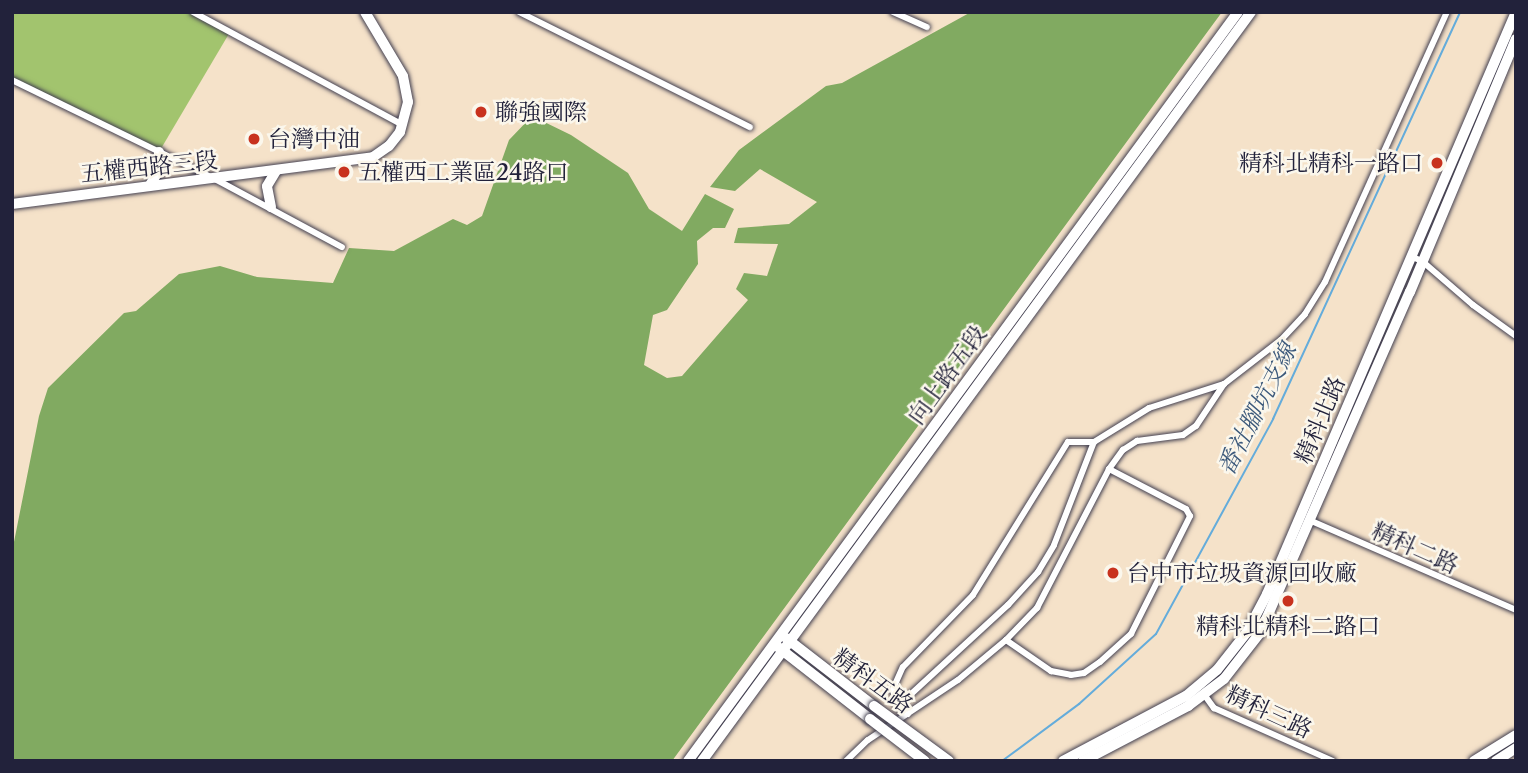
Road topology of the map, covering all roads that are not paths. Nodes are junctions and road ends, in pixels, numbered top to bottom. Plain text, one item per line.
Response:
1 (193, 12) edge
2 (365, 12) edge
3 (519, 12) edge
4 (893, 12) edge
5 (1238, 12) edge
6 (1251, 12) edge
7 (1447, 12) edge
8 (1516, 12) edge
9 (927, 27) dead end
10 (1516, 39) edge
11 (12, 80) edge
12 (403, 125) junction
13 (750, 127) dead end
14 (159, 152) junction
15 (276, 171) junction
16 (215, 178) junction
17 (150, 185) junction
18 (12, 204) edge
19 (271, 207) junction
20 (342, 247) dead end
21 (1410, 256) junction
22 (1422, 261) junction
23 (1516, 336) edge
24 (1224, 383) junction
25 (1094, 442) junction
26 (1109, 470) junction
27 (1305, 518) junction
28 (1516, 610) edge
29 (780, 632) junction
30 (1006, 640) junction
31 (772, 642) junction
32 (787, 648) junction
33 (1200, 690) junction
34 (897, 707) junction
35 (908, 714) junction
36 (1516, 735) edge
37 (1516, 748) edge
38 (688, 761) edge
39 (702, 761) edge
40 (846, 761) edge
41 (925, 761) edge
42 (949, 761) edge
43 (1063, 761) edge
44 (1083, 761) edge
45 (1333, 761) edge
46 (1475, 761) edge
47 (1496, 761) edge

1 - 12 street
2 - 12 main road
3 - 13 street
4 - 9 street
5 - 29 main road, 向上路五段
6 - 32 main road, 向上路五段
7 - 24 street
8 - 21 main road, 精科北路
10 - 22 main road, 精科北路
11 - 14 street
12 - 15 main road, 五權西路三段
14 - 16 street
14 - 17 main road
15 - 16 main road, 五權西路三段
15 - 19 main road
16 - 17 main road, 五權西路三段
16 - 19 street
17 - 18 main road, 五權西路三段
19 - 20 street
21 - 22 street
21 - 27 main road, 精科北路
22 - 23 street
22 - 27 main road, 精科北路
24 - 25 street
24 - 26 street
25 - 34 street
25 - 34 street
26 - 30 street
26 - 30 street
27 - 28 street, 精科二路
27 - 33 main road, 精科北路
29 - 31 main road, 向上路五段
29 - 32 main road, 精科五路
30 - 35 street
31 - 32 main road, 精科五路
31 - 38 main road, 向上路五段
32 - 39 main road, 向上路五段
32 - 41 main road, 精科五路, bridge
32 - 42 main road, 精科五路, bridge
33 - 43 main road, 精科北路
33 - 44 main road, 精科北路
33 - 45 street, 精科三路
34 - 35 street
35 - 40 street
36 - 46 main road
37 - 47 main road

